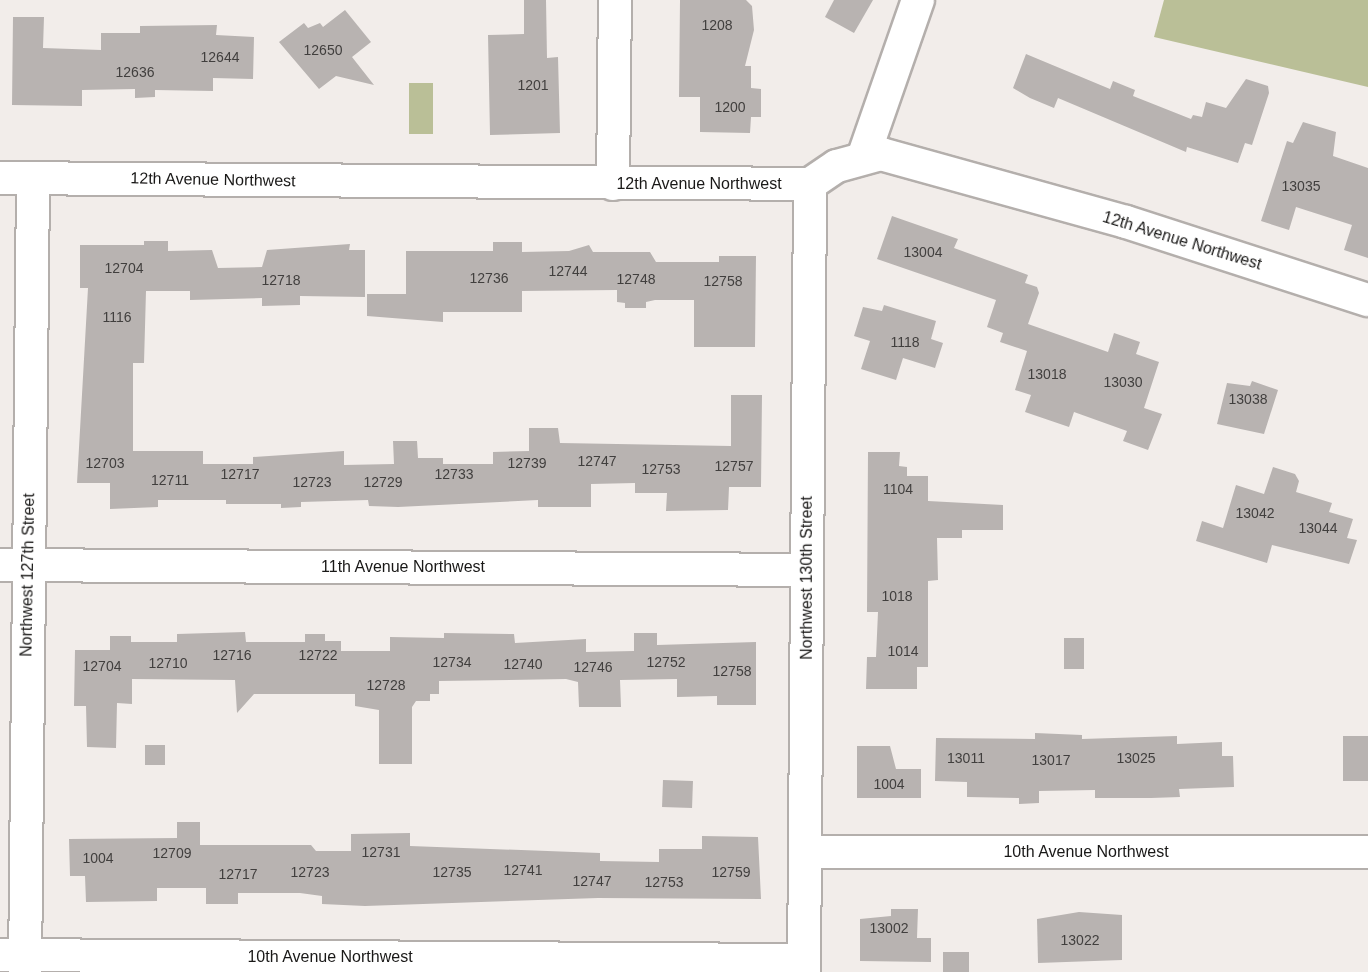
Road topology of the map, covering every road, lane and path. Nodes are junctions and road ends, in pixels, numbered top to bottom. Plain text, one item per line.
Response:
1 (615, 0) edge
2 (918, 0) edge
3 (864, 155) junction
4 (0, 178) edge
5 (33, 178) junction
6 (614, 184) junction
7 (810, 184) junction
8 (1368, 300) edge
9 (14, 565) edge
10 (807, 570) junction
11 (804, 852) junction
12 (1368, 852) edge
13 (17, 961) edge
14 (804, 966) edge

1 - 6 street
2 - 3 street
3 - 7 street, 12th Avenue Northwest
3 - 8 street, 12th Avenue Northwest
4 - 5 street, 12th Avenue Northwest
5 - 6 street, 12th Avenue Northwest
5 - 9 street, Northwest 127th Street
6 - 7 street, 12th Avenue Northwest
7 - 10 street, Northwest 130th Street
9 - 10 street, 11th Avenue Northwest
9 - 13 street, Northwest 127th Street
10 - 11 street, Northwest 130th Street
11 - 12 street, 10th Avenue Northwest
11 - 14 street, Northwest 130th Street
13 - 14 street, 10th Avenue Northwest

